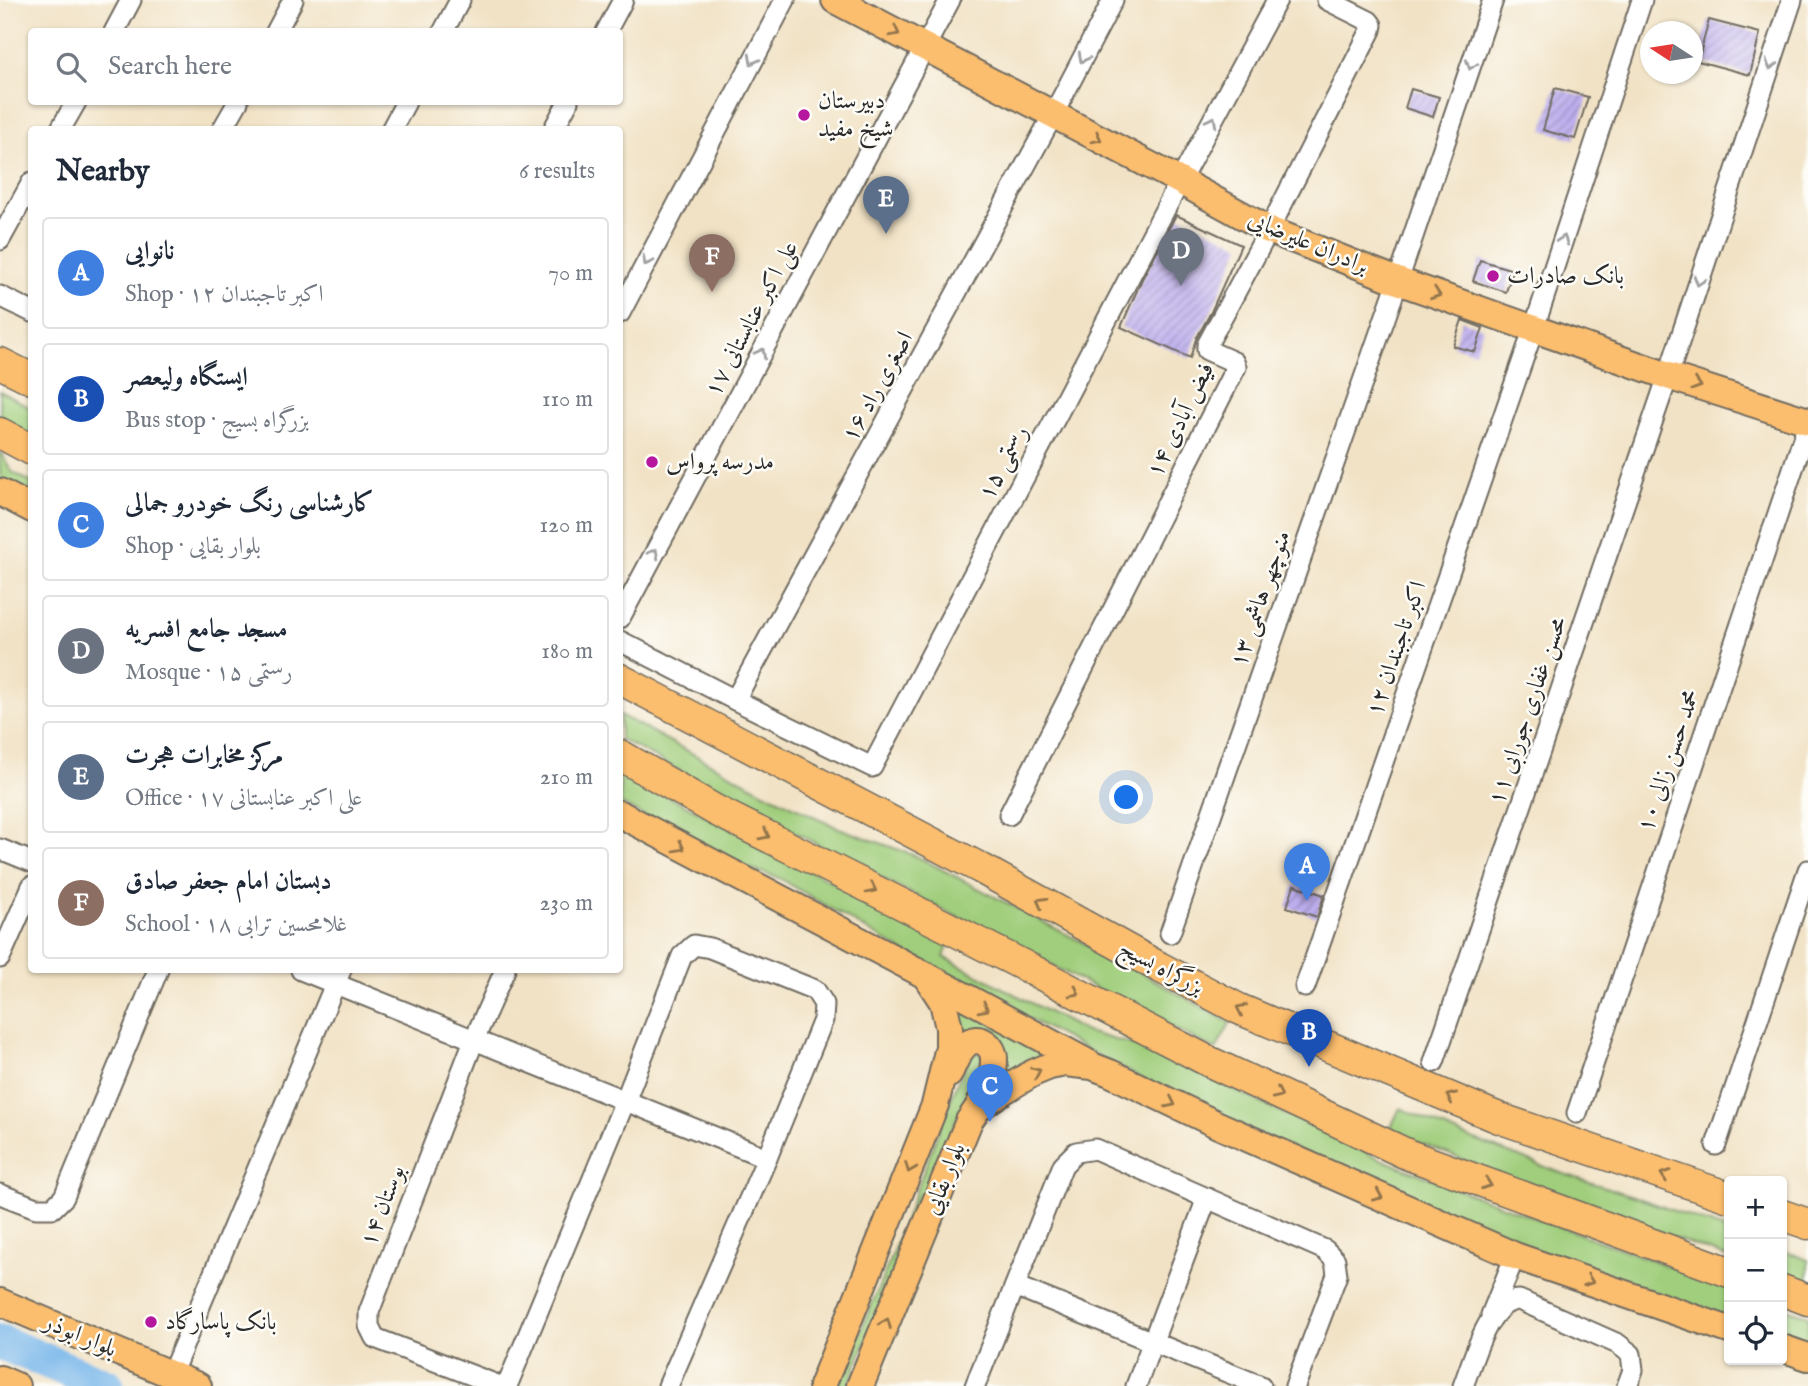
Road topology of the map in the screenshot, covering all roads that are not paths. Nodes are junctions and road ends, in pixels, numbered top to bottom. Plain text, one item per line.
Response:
1 (131, 0) edge
2 (293, 0) edge
3 (460, 0) edge
4 (623, 0) edge
5 (785, 0) edge
6 (835, 0) edge
7 (950, 0) edge
8 (1113, 0) edge
9 (1277, 0) edge
10 (1327, 0) edge
11 (1493, 0) edge
12 (1642, 0) edge
13 (1792, 0) edge
14 (116, 28) edge
15 (277, 28) edge
16 (445, 28) edge
17 (608, 28) edge
18 (925, 48) junction
19 (74, 105) edge
20 (236, 105) edge
21 (404, 105) edge
22 (566, 105) edge
23 (1053, 115) junction
24 (62, 126) edge
25 (224, 126) edge
26 (393, 126) edge
27 (555, 126) edge
28 (1180, 181) junction
29 (28, 189) edge
30 (1269, 230) junction
31 (0, 240) edge
32 (1398, 281) junction
33 (0, 296) edge
34 (623, 307) edge
35 (28, 310) edge
36 (1534, 328) junction
37 (0, 363) edge
38 (1668, 376) junction
39 (28, 377) edge
40 (1808, 423) edge
41 (0, 433) edge
42 (28, 448) edge
43 (0, 492) edge
44 (28, 507) edge
45 (623, 612) edge
46 (623, 644) edge
47 (623, 681) edge
48 (735, 701) junction
49 (623, 757) edge
50 (1009, 815) dead end
51 (623, 816) edge
52 (0, 849) edge
53 (28, 860) edge
54 (1808, 870) edge
55 (28, 895) edge
56 (1170, 933) dead end
57 (0, 958) edge
58 (157, 973) edge
59 (320, 973) edge
60 (504, 973) edge
61 (925, 975) junction
62 (338, 976) edge
63 (1305, 986) dead end
64 (474, 1040) junction
65 (1434, 1062) dead end
66 (1101, 1069) junction
67 (625, 1101) junction
68 (935, 1105) junction
69 (978, 1108) junction
70 (1577, 1114) dead end
71 (1716, 1145) dead end
72 (767, 1158) junction
73 (0, 1194) edge
74 (1724, 1195) edge
75 (1208, 1198) junction
76 (1787, 1217) edge
77 (1808, 1224) edge
78 (1515, 1256) junction
79 (1724, 1270) edge
80 (1015, 1286) junction
81 (1787, 1292) edge
82 (1808, 1300) edge
83 (0, 1302) edge
84 (1490, 1319) junction
85 (1724, 1328) edge
86 (1154, 1342) junction
87 (1787, 1350) edge
88 (1808, 1357) edge
89 (171, 1375) junction
90 (0, 1379) edge
91 (16, 1386) edge
92 (198, 1386) edge
93 (500, 1386) edge
94 (506, 1386) edge
95 (668, 1386) edge
96 (822, 1386) edge
97 (860, 1386) edge
98 (975, 1386) edge
99 (1136, 1386) edge
100 (1262, 1386) edge
101 (1295, 1386) edge
102 (1463, 1386) edge
103 (1626, 1386) edge

1 - 14 street
2 - 15 street
3 - 16 street
4 - 17 street
5 -> 34 street
6 -> 18 main road, برادران علیرضایی
7 - 18 street, علی اکبر عنابستانی ۱۷
8 -> 23 street, اصغری راد ۱۶
28 -> 9 street, رستمی ۱۵
10 - 30 street, فیض آبادی ۱۴
11 -> 32 street, منوچهر هاشمی ۱۳
36 -> 12 street, اکبر تاجبندان ۱۲
13 -> 38 street, محسن غفاری جورابی ۱۱
18 - 23 main road, برادران علیرضایی
45 -> 18 street, علی اکبر عنابستانی ۱۷
19 - 24 street
20 - 25 street
21 - 26 street
22 - 27 street
23 -> 28 main road, برادران علیرضایی
23 - 48 street, اصغری راد ۱۶
28 - 30 main road, برادران علیرضایی
28 - 48 street, رستمی ۱۵
29 - 31 street
30 - 32 main road, برادران علیرضایی
30 - 50 street, فیض آبادی ۱۴
32 -> 36 main road, برادران علیرضایی
32 - 56 street, منوچهر هاشمی ۱۳
33 - 35 street
36 - 38 main road, برادران علیرضایی
36 - 63 street, اکبر تاجبندان ۱۲
37 - 39 highway
38 -> 40 main road, برادران علیرضایی
38 - 65 street, محسن غفاری جورابی ۱۱
40 - 70 street, محمد حسن زالی ۱۰
41 - 42 highway
43 - 44 main road
46 - 48 street
74 -> 47 highway, بزرگراه بسیج
49 -> 79 highway
51 -> 61 main road
52 - 53 street
54 - 71 street
55 - 57 street
58 - 73 street
59 - 62 street
60 - 64 street, بوستان ۱۴
61 -> 66 main road
61 - 68 main road, بلوار بقایی
62 - 64 street
62 - 89 street
64 - 67 street
64 - 93 street, بوستان ۱۴
69 -> 66 main road, بلوار بقایی
66 -> 78 main road
67 - 72 street
67 - 72 street
67 - 94 street
68 - 69 main road
68 -> 96 main road, بلوار بقایی
97 -> 69 main road, بلوار بقایی
72 - 95 street
75 - 80 street
75 - 86 street
75 - 101 street
76 - 77 highway
78 - 84 street
78 -> 85 main road
80 - 86 street
80 - 98 street
81 - 82 highway
83 - 89 main road, بلوار ابوذر
84 - 102 street
84 - 103 street
86 - 99 street
86 - 100 street
87 - 88 main road
89 - 92 main road, بلوار ابوذر
90 - 91 main road

